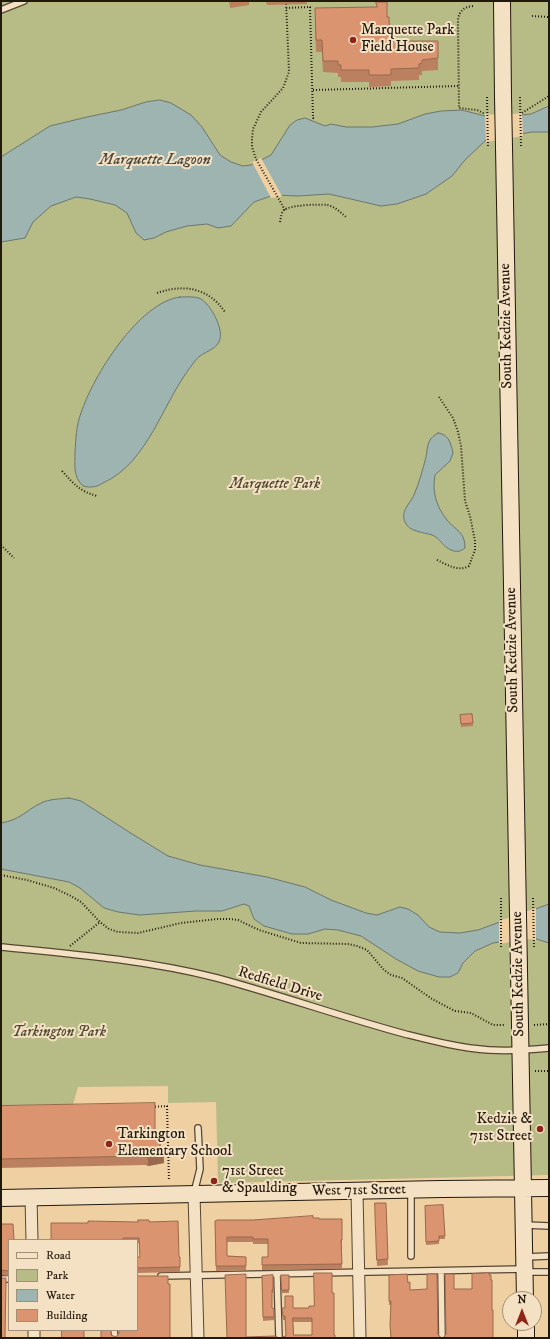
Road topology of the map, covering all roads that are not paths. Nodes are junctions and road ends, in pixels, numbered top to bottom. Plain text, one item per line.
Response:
1 (24, 1) edge
2 (502, 1) edge
3 (1, 10) edge
4 (1, 947) edge
5 (549, 1048) edge
6 (521, 1050) junction
7 (198, 1128) dead end
8 (523, 1188) junction
9 (549, 1188) edge
10 (411, 1190) junction
11 (357, 1191) junction
12 (194, 1194) junction
13 (30, 1197) junction
14 (1, 1198) edge
15 (523, 1225) junction
16 (549, 1226) edge
17 (32, 1239) edge
18 (411, 1256) dead end
19 (549, 1256) edge
20 (524, 1266) junction
21 (441, 1271) junction
22 (359, 1272) junction
23 (549, 1272) edge
24 (277, 1274) junction
25 (152, 1276) edge
26 (196, 1276) junction
27 (525, 1291) edge
28 (198, 1338) edge
29 (279, 1338) edge
30 (360, 1338) edge
31 (442, 1338) edge

1 - 3 lane
2 - 6 main road, South Kedzie Avenue, bridge
4 - 6 lane, Redfield Drive
5 - 6 lane, Redfield Drive
6 - 8 main road, South Kedzie Avenue
7 - 12 lane
8 - 9 main road, West 71st Street
8 - 10 main road, West 71st Street
8 - 15 main road, South Kedzie Avenue
10 - 11 main road, West 71st Street
10 - 18 lane
11 - 12 main road, West 71st Street
11 - 22 street
12 - 13 main road, West 71st Street
12 - 26 street
13 - 14 main road, West 71st Street
13 - 17 street
15 - 16 lane
15 - 20 main road, South Kedzie Avenue
19 - 20 lane
20 - 21 lane
20 - 23 lane
20 - 27 main road, South Kedzie Avenue
21 - 22 lane
21 - 31 lane
22 - 24 lane
22 - 30 street
24 - 26 lane
24 - 29 lane
25 - 26 lane
26 - 28 street

